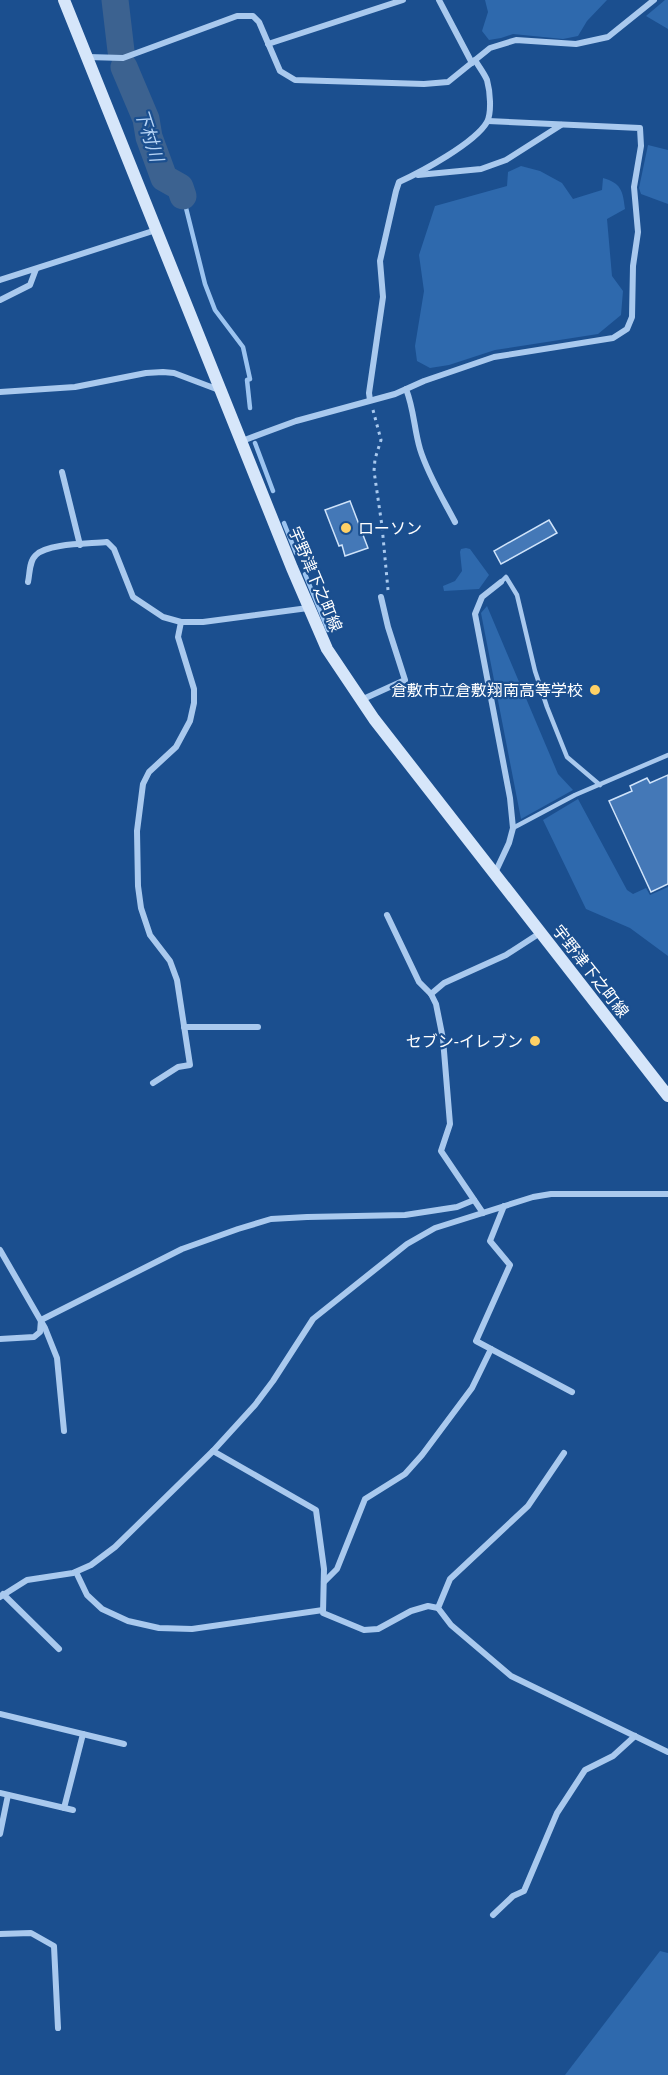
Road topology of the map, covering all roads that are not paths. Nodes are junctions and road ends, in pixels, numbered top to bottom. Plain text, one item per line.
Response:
1 (64, 0) edge
2 (403, 0) edge
3 (439, 0) edge
4 (654, 0) edge
5 (268, 44) junction
6 (87, 57) junction
7 (473, 61) junction
8 (488, 120) junction
9 (562, 125) junction
10 (414, 175) junction
11 (157, 230) junction
12 (36, 269) junction
13 (0, 280) edge
14 (0, 300) edge
15 (406, 389) junction
16 (0, 392) edge
17 (222, 392) junction
18 (370, 400) junction
19 (242, 441) junction
20 (62, 472) dead end
21 (455, 522) dead end
22 (80, 545) junction
23 (28, 582) dead end
24 (501, 582) joint
25 (381, 597) dead end
26 (309, 608) junction
27 (181, 622) junction
28 (361, 700) junction
29 (668, 755) edge
30 (600, 785) junction
31 (513, 828) junction
32 (495, 874) junction
33 (387, 915) dead end
34 (540, 933) junction
35 (431, 994) junction
36 (184, 1027) junction
37 (258, 1027) dead end
38 (153, 1083) dead end
39 (668, 1096) edge
40 (668, 1194) edge
41 (474, 1200) junction
42 (504, 1206) junction
43 (483, 1213) junction
44 (0, 1250) edge
45 (41, 1320) junction
46 (0, 1339) edge
47 (491, 1349) junction
48 (572, 1392) dead end
49 (64, 1431) dead end
50 (213, 1451) junction
51 (564, 1453) dead end
52 (76, 1572) junction
53 (324, 1583) junction
54 (2, 1596) edge
55 (438, 1608) junction
56 (323, 1610) junction
57 (59, 1649) dead end
58 (0, 1714) edge
59 (83, 1734) junction
60 (635, 1736) junction
61 (124, 1744) dead end
62 (668, 1752) edge
63 (0, 1793) edge
64 (8, 1795) junction
65 (64, 1808) junction
66 (73, 1810) dead end
67 (0, 1834) edge
68 (493, 1915) dead end
69 (0, 1934) edge
70 (58, 2028) dead end

1 - 6 main road, 宇野津下之町線
2 - 5 street
3 - 7 street
4 - 7 street
5 - 6 street
5 - 7 street
6 - 11 main road, 宇野津下之町線
7 - 8 street
8 - 9 street
8 - 10 street
9 - 10 street
9 - 15 street
10 - 18 street
11 - 12 street
11 - 17 main road, 宇野津下之町線
12 - 13 street
12 - 14 street
15 - 18 street
15 - 21 street
16 - 17 street
17 - 19 main road, 宇野津下之町線
18 - 19 street
19 - 26 main road, 宇野津下之町線
20 - 22 street
22 - 23 street
22 - 27 street
24 - 30 lane
24 - 31 street
25 - 28 street
26 - 27 street
26 - 28 main road, 宇野津下之町線
27 - 36 street
28 - 32 main road, 宇野津下之町線
29 - 30 lane
30 - 31 lane
31 - 32 street
32 - 34 main road, 宇野津下之町線
33 - 35 street
34 - 35 street
34 - 39 main road, 宇野津下之町線
35 - 41 street
36 - 37 street
36 - 38 street
40 - 42 street
41 - 43 street
41 - 45 street
42 - 43 street
42 - 47 street
43 - 50 street
44 - 45 street
45 - 46 street
45 - 49 street
47 - 48 street
47 - 53 street
50 - 52 street
50 - 53 street
51 - 55 street
52 - 54 street
52 - 56 street
53 - 56 street
54 - 57 street
55 - 56 street
55 - 60 street
58 - 59 street
59 - 61 street
59 - 65 street
60 - 62 street
60 - 68 street
63 - 64 street
64 - 65 street
64 - 67 street
65 - 66 street
69 - 70 street

